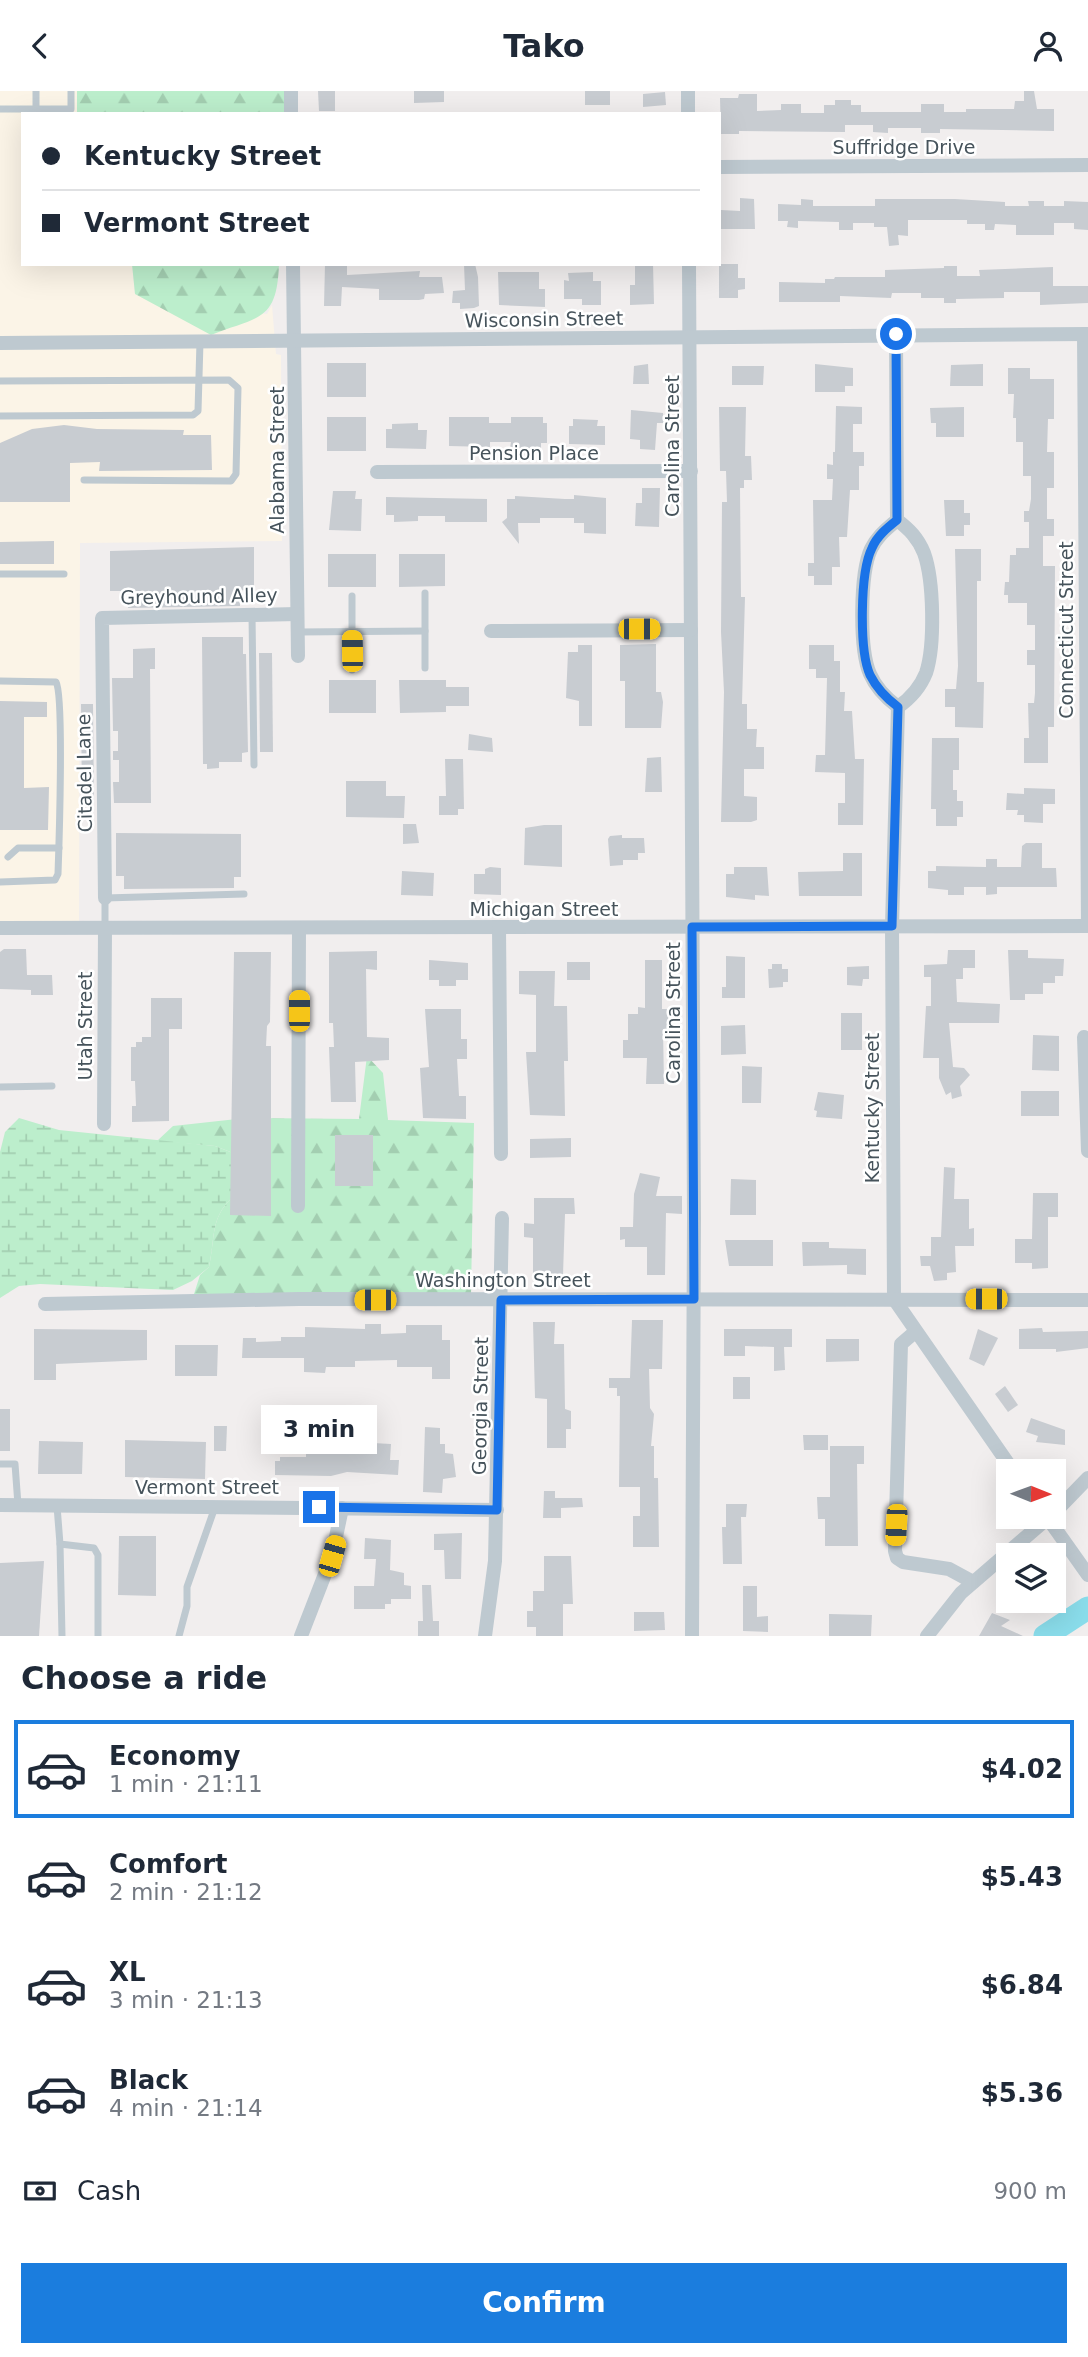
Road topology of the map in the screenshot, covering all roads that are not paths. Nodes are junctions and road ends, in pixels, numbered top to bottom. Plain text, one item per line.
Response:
1 (36, 91) edge
2 (71, 91) edge
3 (291, 91) edge
4 (688, 91) edge
5 (0, 109) edge
6 (36, 110) junction
7 (291, 112) edge
8 (688, 112) edge
9 (1088, 165) edge
10 (721, 167) edge
11 (293, 266) edge
12 (690, 266) edge
13 (896, 334) junction
14 (1086, 334) edge
15 (690, 336) junction
16 (200, 341) junction
17 (294, 341) junction
18 (0, 343) edge
19 (0, 381) edge
20 (200, 381) junction
21 (0, 416) edge
22 (691, 471) junction
23 (377, 472) dead end
24 (85, 480) dead end
25 (897, 520) junction
26 (0, 574) edge
27 (64, 574) dead end
28 (425, 593) dead end
29 (352, 596) dead end
30 (297, 614) junction
31 (252, 615) junction
32 (102, 618) joint
33 (691, 630) junction
34 (425, 631) junction
35 (491, 631) dead end
36 (297, 632) junction
37 (352, 632) junction
38 (298, 656) dead end
39 (425, 668) dead end
40 (352, 670) dead end
41 (0, 681) edge
42 (898, 707) junction
43 (254, 765) dead end
44 (59, 848) junction
45 (8, 857) dead end
46 (0, 882) edge
47 (244, 894) dead end
48 (105, 898) junction
49 (892, 926) junction
50 (1088, 926) edge
51 (692, 927) junction
52 (0, 928) edge
53 (105, 928) junction
54 (299, 928) junction
55 (499, 928) junction
56 (1084, 1037) dead end
57 (52, 1086) dead end
58 (0, 1087) edge
59 (104, 1124) dead end
60 (1088, 1151) edge
61 (501, 1154) dead end
62 (298, 1206) dead end
63 (502, 1218) dead end
64 (694, 1299) junction
65 (894, 1299) junction
66 (501, 1300) junction
67 (1088, 1300) edge
68 (45, 1304) dead end
69 (915, 1332) junction
70 (1005, 1459) edge
71 (0, 1464) edge
72 (1088, 1478) edge
73 (1066, 1500) edge
74 (0, 1505) edge
75 (18, 1505) junction
76 (57, 1505) junction
77 (215, 1507) junction
78 (342, 1508) junction
79 (497, 1510) junction
80 (1035, 1529) edge
81 (1058, 1529) edge
82 (60, 1544) junction
83 (1088, 1576) edge
84 (973, 1582) junction
85 (62, 1636) edge
86 (98, 1636) edge
87 (178, 1636) edge
88 (302, 1636) edge
89 (485, 1636) edge
90 (692, 1636) edge
91 (927, 1636) edge

1 - 6 lane
2 - 6 lane
3 - 7 street
4 - 8 street
5 - 6 lane
9 - 10 street, Suffridge Drive
11 - 17 street, Alabama Street
12 - 15 street, Carolina Street
13 - 14 street, Wisconsin Street
13 - 15 street, Wisconsin Street
13 - 25 street
14 - 50 street, Connecticut Street
15 - 17 street, Wisconsin Street
15 - 22 street, Carolina Street
16 - 17 street, Wisconsin Street
16 - 18 street, Wisconsin Street
16 - 20 lane
17 - 30 street, Alabama Street
19 - 20 lane
20 - 21 lane
20 - 24 lane
22 - 23 street, Pension Place
22 - 33 street, Carolina Street
25 - 42 street
25 - 42 street
26 - 27 lane
28 - 34 lane
29 - 37 lane
30 - 31 street, Greyhound Alley
30 - 36 street, Alabama Street
31 - 32 street, Greyhound Alley
31 - 43 lane
32 - 48 street, Citadel Lane
33 - 35 street
33 - 51 street, Carolina Street
34 - 37 lane
34 - 39 lane
36 - 37 lane
36 - 38 street, Alabama Street
37 - 40 lane
41 - 44 lane
42 - 49 street, Kentucky Street
44 - 45 lane
44 - 46 lane
47 - 48 lane
48 - 53 lane, Citadel Lane
49 - 50 street, Michigan Street
49 - 51 street, Michigan Street
49 - 65 street, Kentucky Street
51 - 55 street, Michigan Street
51 - 64 street, Carolina Street
52 - 53 street, Michigan Street
53 - 54 street, Michigan Street
53 - 59 street, Utah Street
54 - 55 street, Michigan Street
54 - 62 street
55 - 61 street
56 - 60 street
57 - 58 lane
63 - 66 street, Georgia Street
64 - 65 street, Washington Street
64 - 66 street, Washington Street
64 - 90 street, Carolina Street
65 - 67 street, Washington Street
65 - 69 street
66 - 68 street, Washington Street
66 - 79 street, Georgia Street
69 - 70 street
69 - 84 street
71 - 75 lane
72 - 73 street
74 - 75 street, Vermont Street
75 - 76 street, Vermont Street
76 - 77 street, Vermont Street
76 - 82 lane
77 - 78 street, Vermont Street
77 - 87 lane
78 - 79 street, Vermont Street
78 - 88 street
79 - 89 street, Georgia Street
80 - 84 street
81 - 83 street
82 - 85 lane
82 - 86 lane
84 - 91 street

